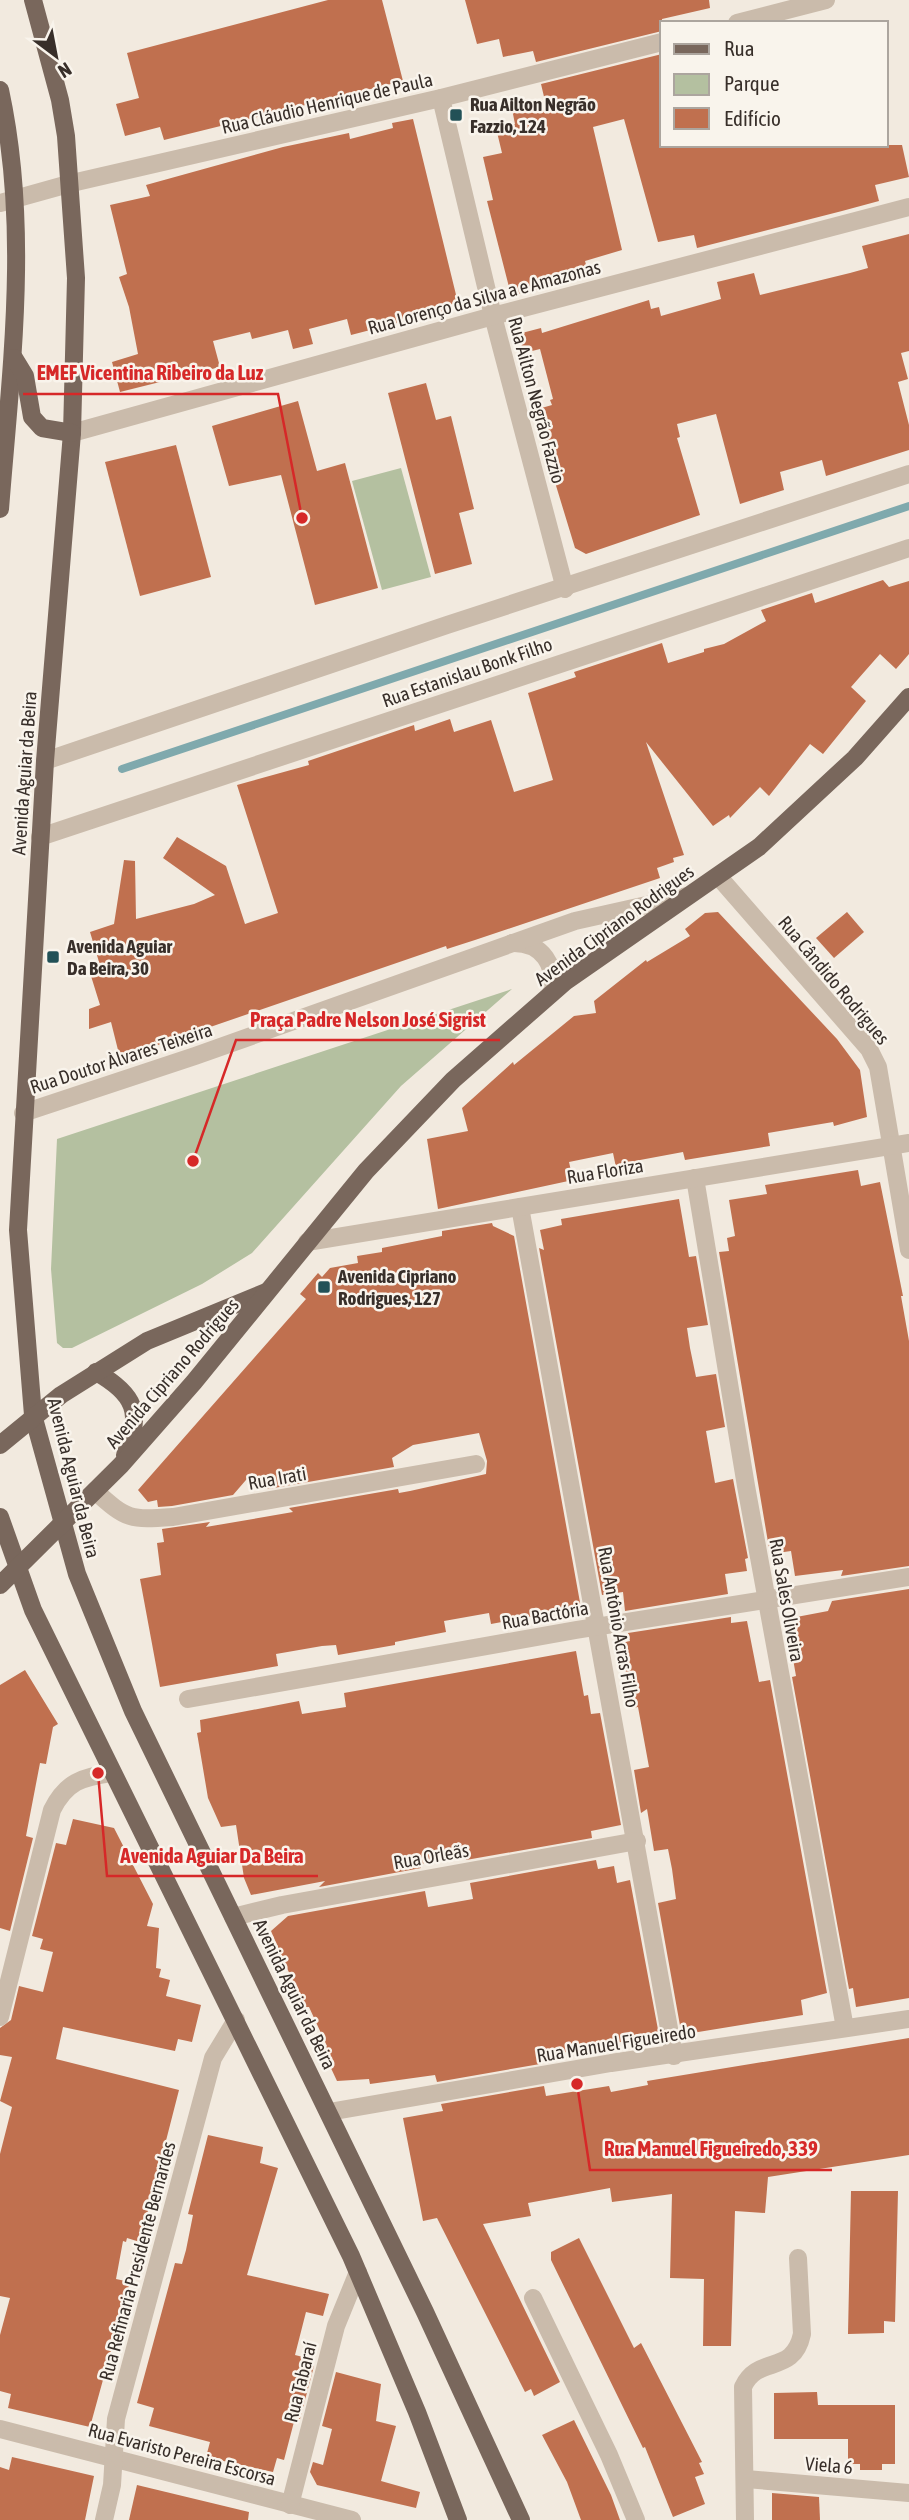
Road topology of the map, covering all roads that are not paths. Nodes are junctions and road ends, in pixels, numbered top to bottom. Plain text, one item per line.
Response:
1 (33, 0) edge
2 (826, 0) edge
3 (745, 21) edge
4 (660, 43) edge
5 (0, 90) edge
6 (441, 98) junction
7 (72, 183) junction
8 (8, 200) edge
9 (909, 207) edge
10 (493, 316) junction
11 (14, 358) junction
12 (72, 433) junction
13 (909, 474) edge
14 (0, 509) edge
15 (909, 548) edge
16 (565, 589) junction
17 (909, 697) edge
18 (45, 761) junction
19 (40, 837) junction
20 (718, 876) junction
21 (687, 896) junction
22 (509, 943) junction
23 (551, 994) junction
24 (23, 1113) junction
25 (901, 1144) edge
26 (695, 1178) junction
27 (520, 1207) junction
28 (307, 1242) junction
29 (909, 1250) edge
30 (269, 1291) junction
31 (96, 1372) junction
32 (33, 1415) junction
33 (0, 1445) edge
34 (476, 1464) dead end
35 (121, 1465) junction
36 (95, 1491) junction
37 (0, 1517) edge
38 (61, 1526) junction
39 (17, 1570) junction
40 (909, 1577) edge
41 (0, 1585) edge
42 (766, 1601) junction
43 (598, 1627) junction
44 (188, 1699) dead end
45 (111, 1773) junction
46 (637, 1841) junction
47 (233, 1917) junction
48 (0, 2017) edge
49 (909, 2019) edge
50 (236, 2020) junction
51 (845, 2028) junction
52 (674, 2056) junction
53 (330, 2112) junction
54 (798, 2258) dead end
55 (358, 2272) junction
56 (533, 2298) dead end
57 (0, 2429) edge
58 (113, 2456) junction
59 (746, 2479) junction
60 (909, 2493) edge
61 (290, 2505) junction
62 (104, 2520) edge
63 (352, 2520) edge
64 (458, 2520) edge
65 (520, 2520) edge
66 (635, 2520) edge
67 (745, 2520) edge

1 - 7 main road, Avenida Aguiar da Beira
2 - 3 street
4 - 6 street, Rua Cláudio Henrique de Paula
5 - 8 main road
6 - 7 street, Rua Cláudio Henrique de Paula
6 - 10 street, Rua Ailton Negrão Fazzio
7 - 8 street, Rua Cláudio Henrique de Paula
7 - 12 main road, Avenida Aguiar da Beira
8 - 11 main road
9 - 10 street, Rua Lorenço da Silva a e Amazonas
10 - 12 street, Rua Lorenço da Silva a e Amazonas
10 - 16 street, Rua Ailton Negrão Fazzio
11 - 12 main road
11 - 14 main road
12 - 18 main road, Avenida Aguiar da Beira
13 - 16 street
15 - 19 street, Rua Estanislau Bonk Filho
16 - 18 street
17 - 20 main road, Avenida Cipriano Rodrigues
18 - 19 main road, Avenida Aguiar da Beira
19 - 24 main road, Avenida Aguiar da Beira
20 - 21 main road, Avenida Cipriano Rodrigues
20 - 25 street, Rua Cândido Rodrigues
21 - 22 street, Rua Doutor Àlvares Teixeira
21 - 23 main road, Avenida Cipriano Rodrigues
22 - 23 street
22 - 24 street, Rua Doutor Àlvares Teixeira
23 - 28 main road, Avenida Cipriano Rodrigues
24 - 32 main road, Avenida Aguiar da Beira
25 - 26 street, Rua Floriza
25 - 29 street, Rua Cândido Rodrigues
26 - 27 street, Rua Floriza
26 - 42 street, Rua Sales Oliveira
27 - 28 street, Rua Floriza
27 - 43 street, Rua Antônio Acras Filho
28 - 30 main road, Avenida Cipriano Rodrigues
30 - 31 main road, Avenida Cipriano Rodrigues
30 - 35 main road, Avenida Cipriano Rodrigues
31 - 32 main road, Avenida Cipriano Rodrigues
31 - 35 main road
32 - 33 main road, Avenida Cipriano Rodrigues
32 - 38 main road, Avenida Aguiar da Beira
34 - 36 street, Rua Irati
35 - 36 main road, Avenida Cipriano Rodrigues
36 - 38 main road, Avenida Cipriano Rodrigues
37 - 39 main road
38 - 39 main road, Avenida Cipriano Rodrigues
38 - 47 main road, Avenida Aguiar da Beira
39 - 41 main road, Avenida Cipriano Rodrigues
39 - 45 main road
40 - 42 street, Rua Bactória
42 - 43 street, Rua Bactória
42 - 51 street, Rua Sales Oliveira
43 - 44 street, Rua Bactória
43 - 46 street, Rua Antônio Acras Filho
45 - 48 street
45 - 50 main road
46 - 47 street, Rua Orleãs
46 - 52 street, Rua Antônio Acras Filho
47 - 53 main road, Avenida Aguiar da Beira
49 - 51 street, Rua Manuel Figueiredo
50 - 55 main road
50 - 58 street, Rua Refinaria Presidente Bernardes
51 - 52 street, Rua Manuel Figueiredo
52 - 53 street, Rua Manuel Figueiredo
53 - 65 main road, Avenida Aguiar da Beira
54 - 59 street
55 - 61 street, Rua Tabaraí
55 - 64 main road
56 - 66 street
57 - 58 street, Rua Evaristo Pereira Escorsa
58 - 61 street, Rua Evaristo Pereira Escorsa
58 - 62 street, Rua Refinaria Presidente Bernardes
59 - 60 street, Viela 6
59 - 67 street
61 - 63 street, Rua Evaristo Pereira Escorsa

